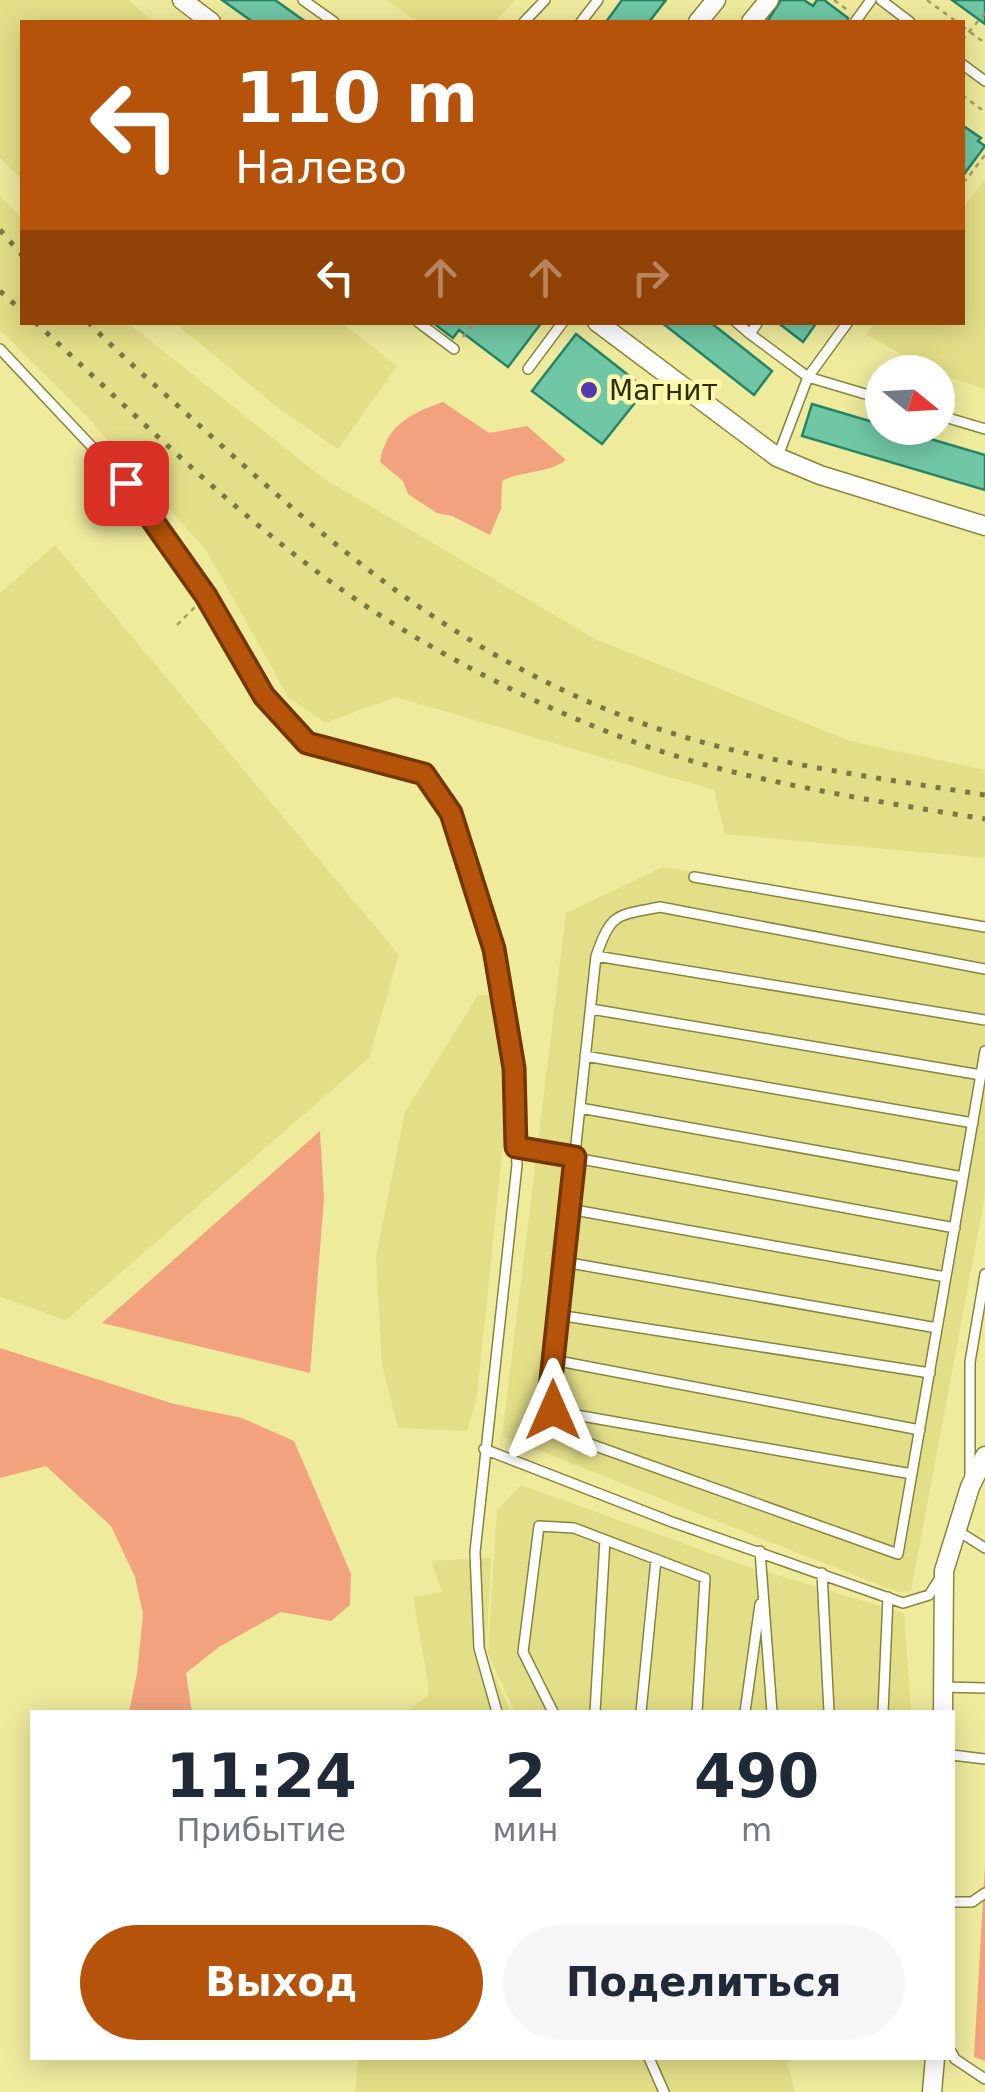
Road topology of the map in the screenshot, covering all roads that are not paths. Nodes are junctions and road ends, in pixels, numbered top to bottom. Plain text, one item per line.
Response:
1 (182, 0) edge
2 (303, 0) edge
3 (545, 0) edge
4 (598, 0) edge
5 (716, 0) edge
6 (871, 0) edge
7 (881, 0) edge
8 (207, 20) edge
9 (331, 20) edge
10 (526, 20) edge
11 (583, 20) edge
12 (700, 20) edge
13 (856, 20) edge
14 (907, 20) edge
15 (422, 325) edge
16 (561, 325) edge
17 (602, 325) edge
18 (740, 325) edge
19 (756, 325) edge
20 (846, 325) edge
21 (750, 334) junction
22 (0, 349) edge
23 (454, 349) road end
24 (528, 369) dead end
25 (808, 377) junction
26 (865, 394) edge
27 (955, 420) edge
28 (985, 428) edge
29 (777, 457) junction
30 (985, 526) edge
31 (694, 877) dead end
32 (985, 928) edge
33 (596, 956) junction
34 (985, 969) edge
35 (590, 1009) junction
36 (985, 1020) edge
37 (985, 1051) edge
38 (586, 1056) junction
39 (981, 1075) junction
40 (580, 1108) junction
41 (972, 1123) junction
42 (516, 1147) junction
43 (575, 1157) junction
44 (964, 1177) junction
45 (569, 1209) junction
46 (954, 1228) junction
47 (564, 1262) junction
48 (985, 1274) edge
49 (946, 1277) junction
50 (558, 1315) junction
51 (937, 1328) junction
52 (553, 1360) junction
53 (930, 1373) junction
54 (553, 1410) junction
55 (920, 1430) junction
56 (484, 1450) junction
57 (985, 1456) edge
58 (912, 1474) junction
59 (977, 1485) edge
60 (957, 1530) junction
61 (604, 1540) junction
62 (985, 1548) edge
63 (760, 1551) junction
64 (656, 1559) junction
65 (944, 1571) junction
66 (822, 1573) junction
67 (762, 1587) junction
68 (888, 1597) junction
69 (943, 1687) junction
70 (985, 1688) edge
71 (495, 1710) edge
72 (552, 1710) edge
73 (595, 1710) edge
74 (641, 1710) edge
75 (697, 1710) edge
76 (745, 1710) edge
77 (772, 1710) edge
78 (829, 1710) edge
79 (884, 1710) edge
80 (943, 1710) edge
81 (955, 1754) edge
82 (985, 1759) edge
83 (985, 1893) edge
84 (955, 1902) edge
85 (955, 2059) edge
86 (650, 2060) edge
87 (935, 2060) edge
88 (985, 2079) edge
89 (664, 2092) edge
90 (932, 2092) edge

1 - 8 street
2 - 9 lane
3 - 10 lane
4 - 11 lane
5 - 12 street
6 - 13 lane
7 - 14 lane
15 - 23 lane
16 - 24 lane
17 - 29 street
18 - 21 lane
19 - 21 lane
20 - 25 lane
21 - 25 lane
22 - 42 lane
25 - 26 lane
25 - 29 lane
27 - 28 lane
29 - 30 street
31 - 32 lane
33 - 34 lane
33 - 35 lane
33 - 36 lane
35 - 38 lane
35 - 39 lane
37 - 39 lane
38 - 40 lane
38 - 41 lane
39 - 41 lane
40 - 43 lane
40 - 44 lane
41 - 44 lane
42 - 43 lane
42 - 56 lane
43 - 45 lane
43 - 46 lane
44 - 46 lane
45 - 47 lane
45 - 49 lane
46 - 49 lane
47 - 50 lane
47 - 51 lane
48 - 59 lane
49 - 51 lane
50 - 52 lane
50 - 53 lane
51 - 53 lane
52 - 54 lane
52 - 55 lane
53 - 55 lane
54 - 58 lane
54 - 58 lane
55 - 58 lane
56 - 63 lane
56 - 71 lane
57 - 59 street
59 - 60 street
60 - 62 lane
60 - 65 street
61 - 64 lane
61 - 72 lane
61 - 73 lane
63 - 66 lane
63 - 67 lane
64 - 74 lane
64 - 75 lane
65 - 68 lane
65 - 69 street
66 - 68 lane
66 - 78 lane
67 - 76 lane
67 - 77 lane
68 - 79 lane
69 - 70 lane
69 - 80 street
81 - 82 lane
83 - 84 lane
85 - 88 lane
86 - 89 lane
87 - 90 street

